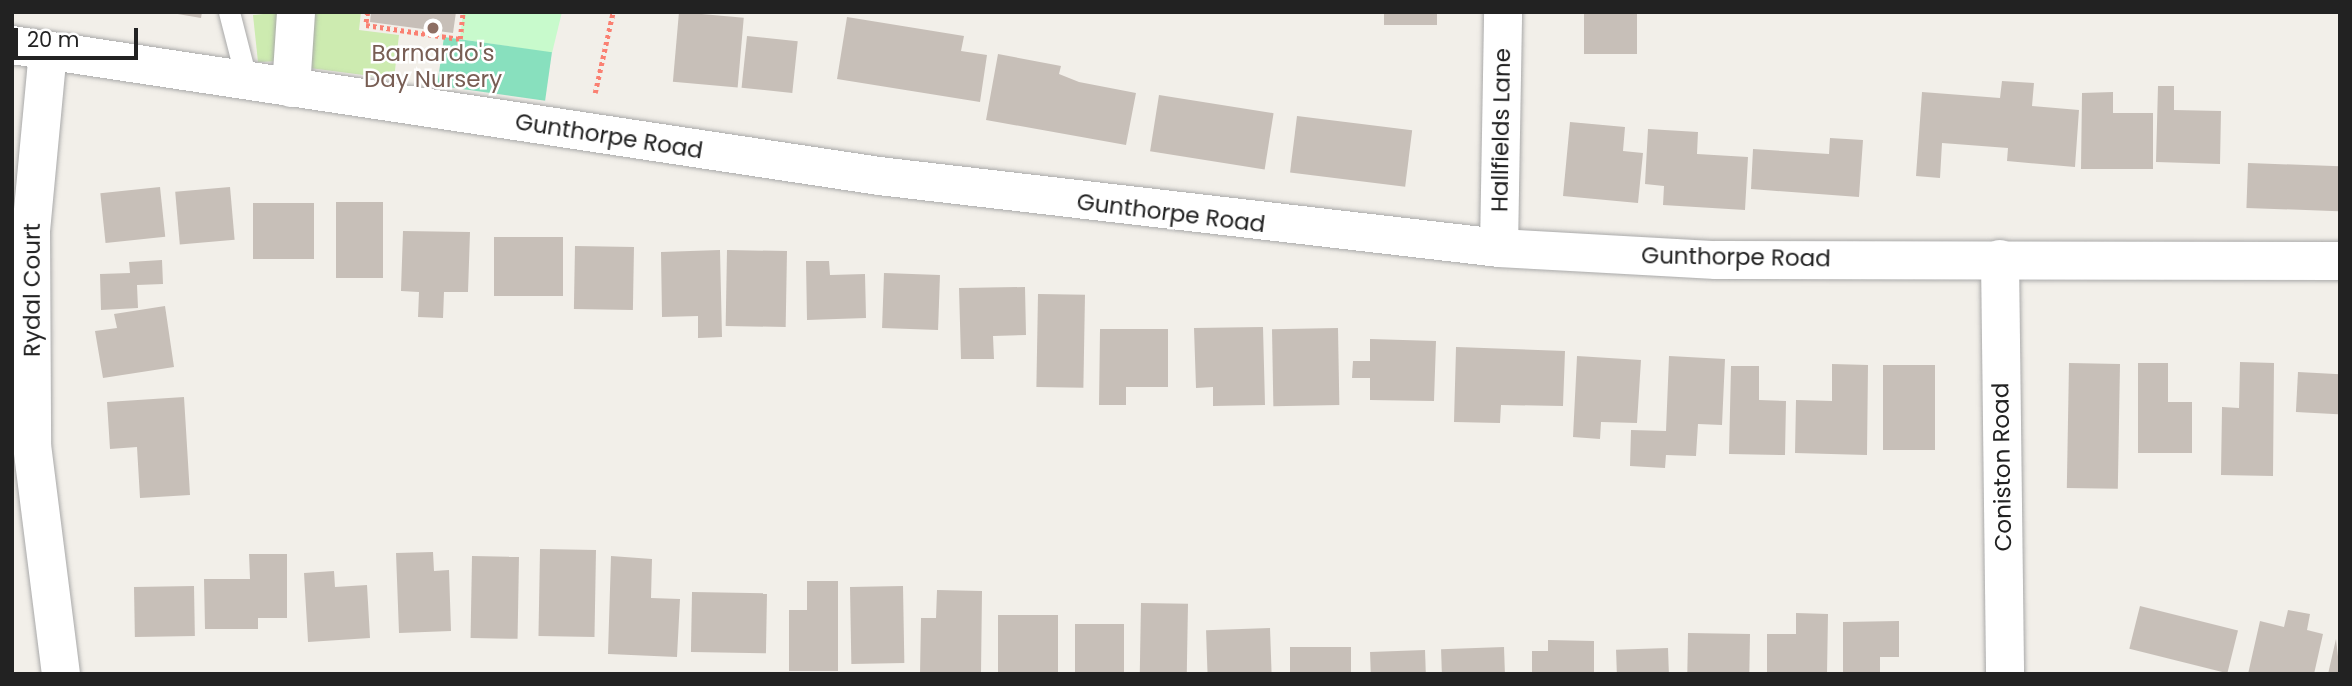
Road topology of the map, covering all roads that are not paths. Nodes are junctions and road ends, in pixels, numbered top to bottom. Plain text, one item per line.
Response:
1 (229, 12) edge
2 (296, 12) edge
3 (1503, 12) edge
4 (30, 48) edge
5 (247, 82) junction
6 (291, 88) junction
7 (1499, 247) junction
8 (2000, 259) junction
9 (2340, 261) edge
10 (22, 446) edge
11 (61, 674) edge
12 (2005, 674) edge

1 - 5 lane
2 - 6 street
3 - 7 street, Hallfields Lane
4 - 5 street, Gunthorpe Road
4 - 10 street, Rydal Court
5 - 6 street, Gunthorpe Road
6 - 7 street, Gunthorpe Road
7 - 8 street, Gunthorpe Road
8 - 9 street, Gunthorpe Road
8 - 12 street, Coniston Road
10 - 11 street, Rydal Court

